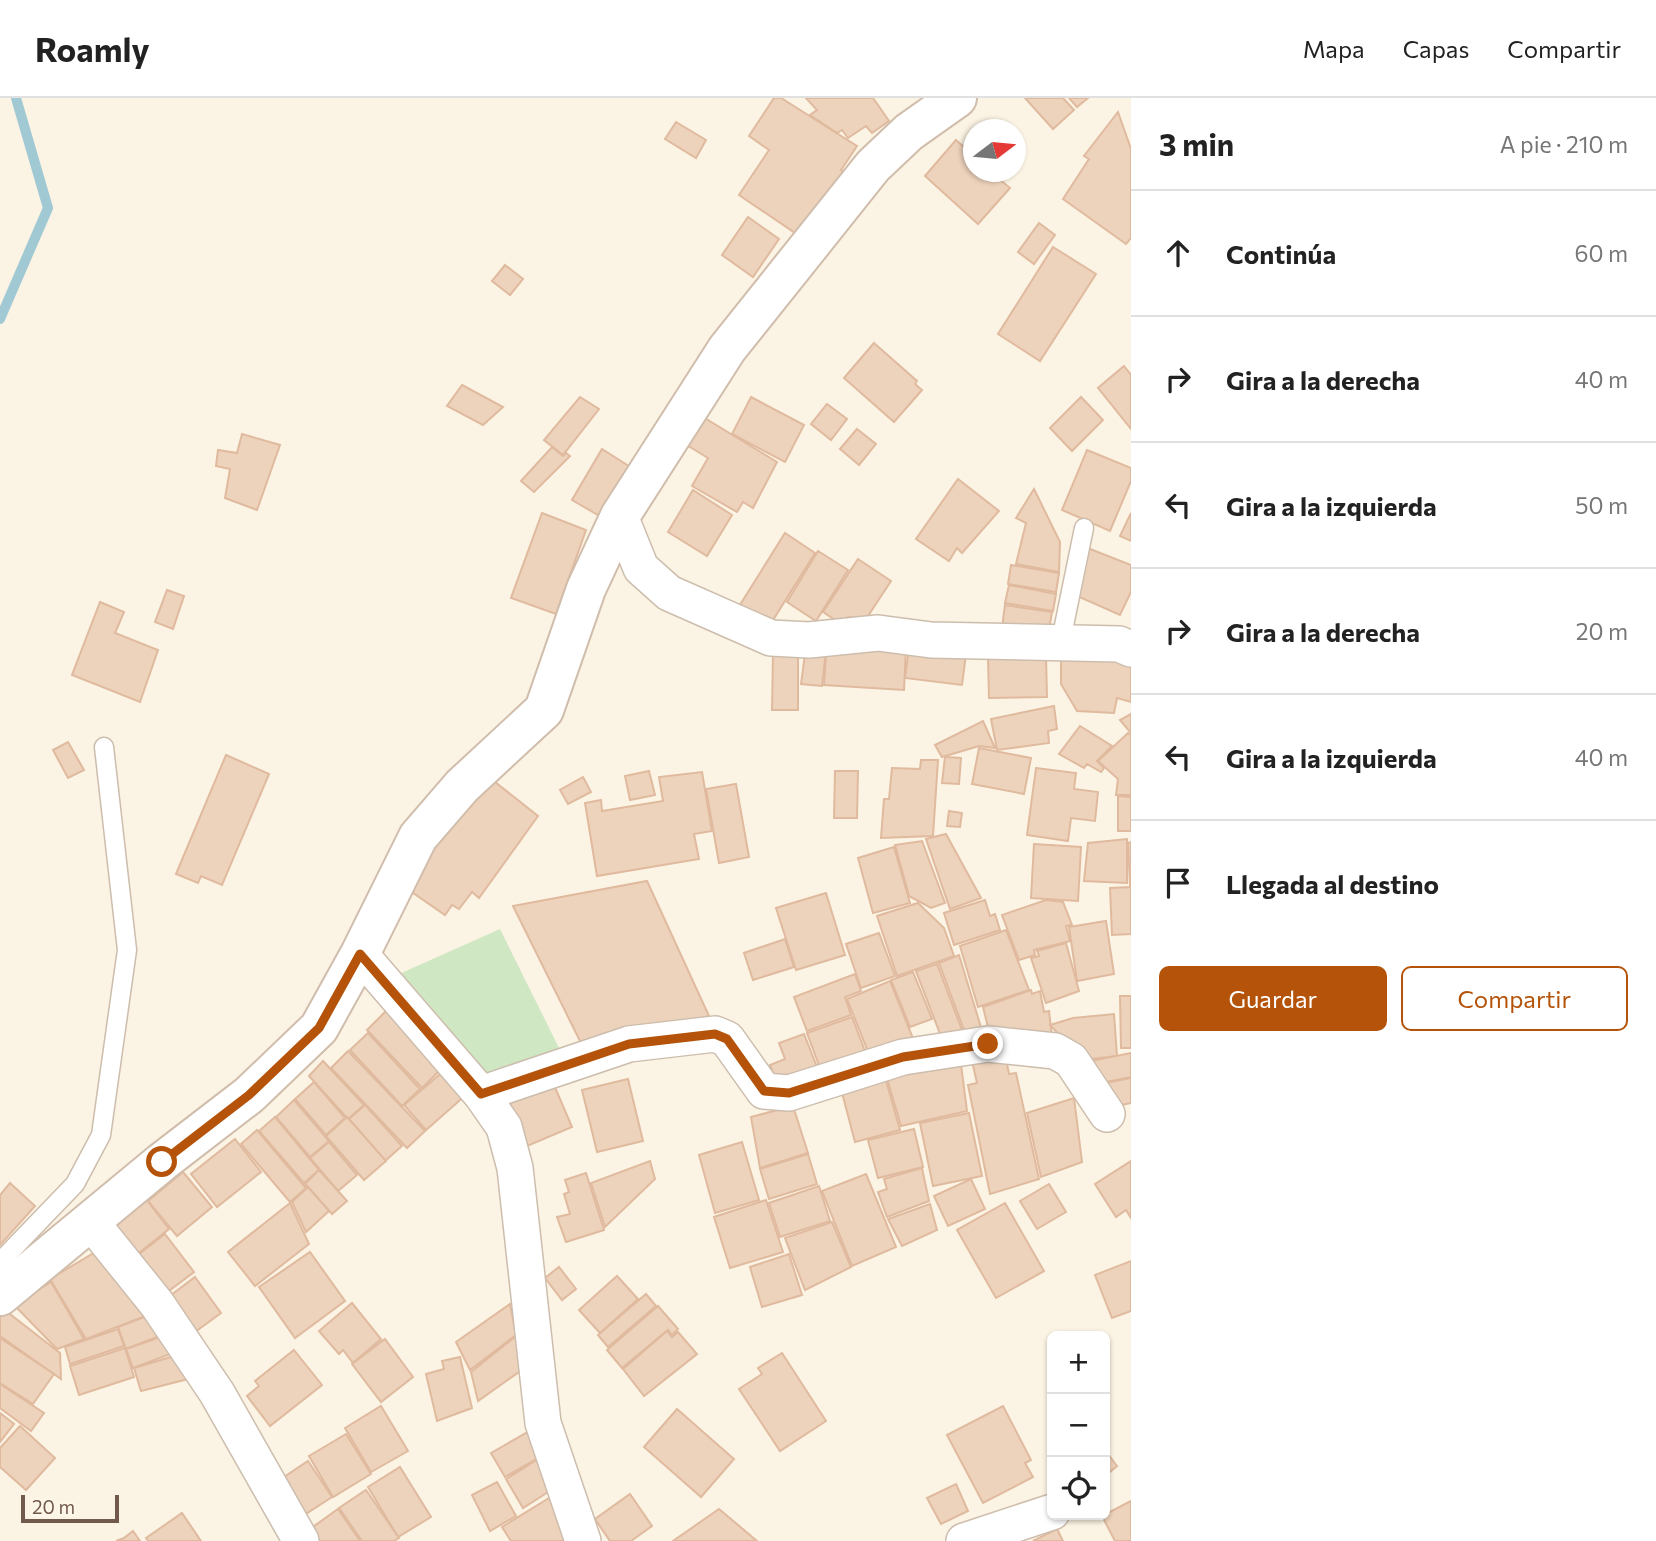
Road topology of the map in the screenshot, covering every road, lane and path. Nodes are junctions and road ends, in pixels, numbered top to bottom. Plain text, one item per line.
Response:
1 (957, 98) edge
2 (620, 516) junction
3 (1084, 528) dead end
4 (1060, 645) junction
5 (1131, 649) edge
6 (104, 747) dead end
7 (360, 954) junction
8 (481, 1094) junction
9 (1107, 1114) dead end
10 (91, 1222) junction
11 (0, 1262) edge
12 (0, 1279) edge
13 (0, 1295) edge
14 (1047, 1514) edge
15 (302, 1541) edge
16 (583, 1541) edge
17 (964, 1541) edge

1 - 2 street
2 - 4 street
2 - 7 street
3 - 4 lane
4 - 5 street
6 - 11 lane
7 - 8 street
7 - 10 street
8 - 9 street
8 - 16 street
10 - 13 street
10 - 15 street
12 - 13 lane
14 - 17 street

